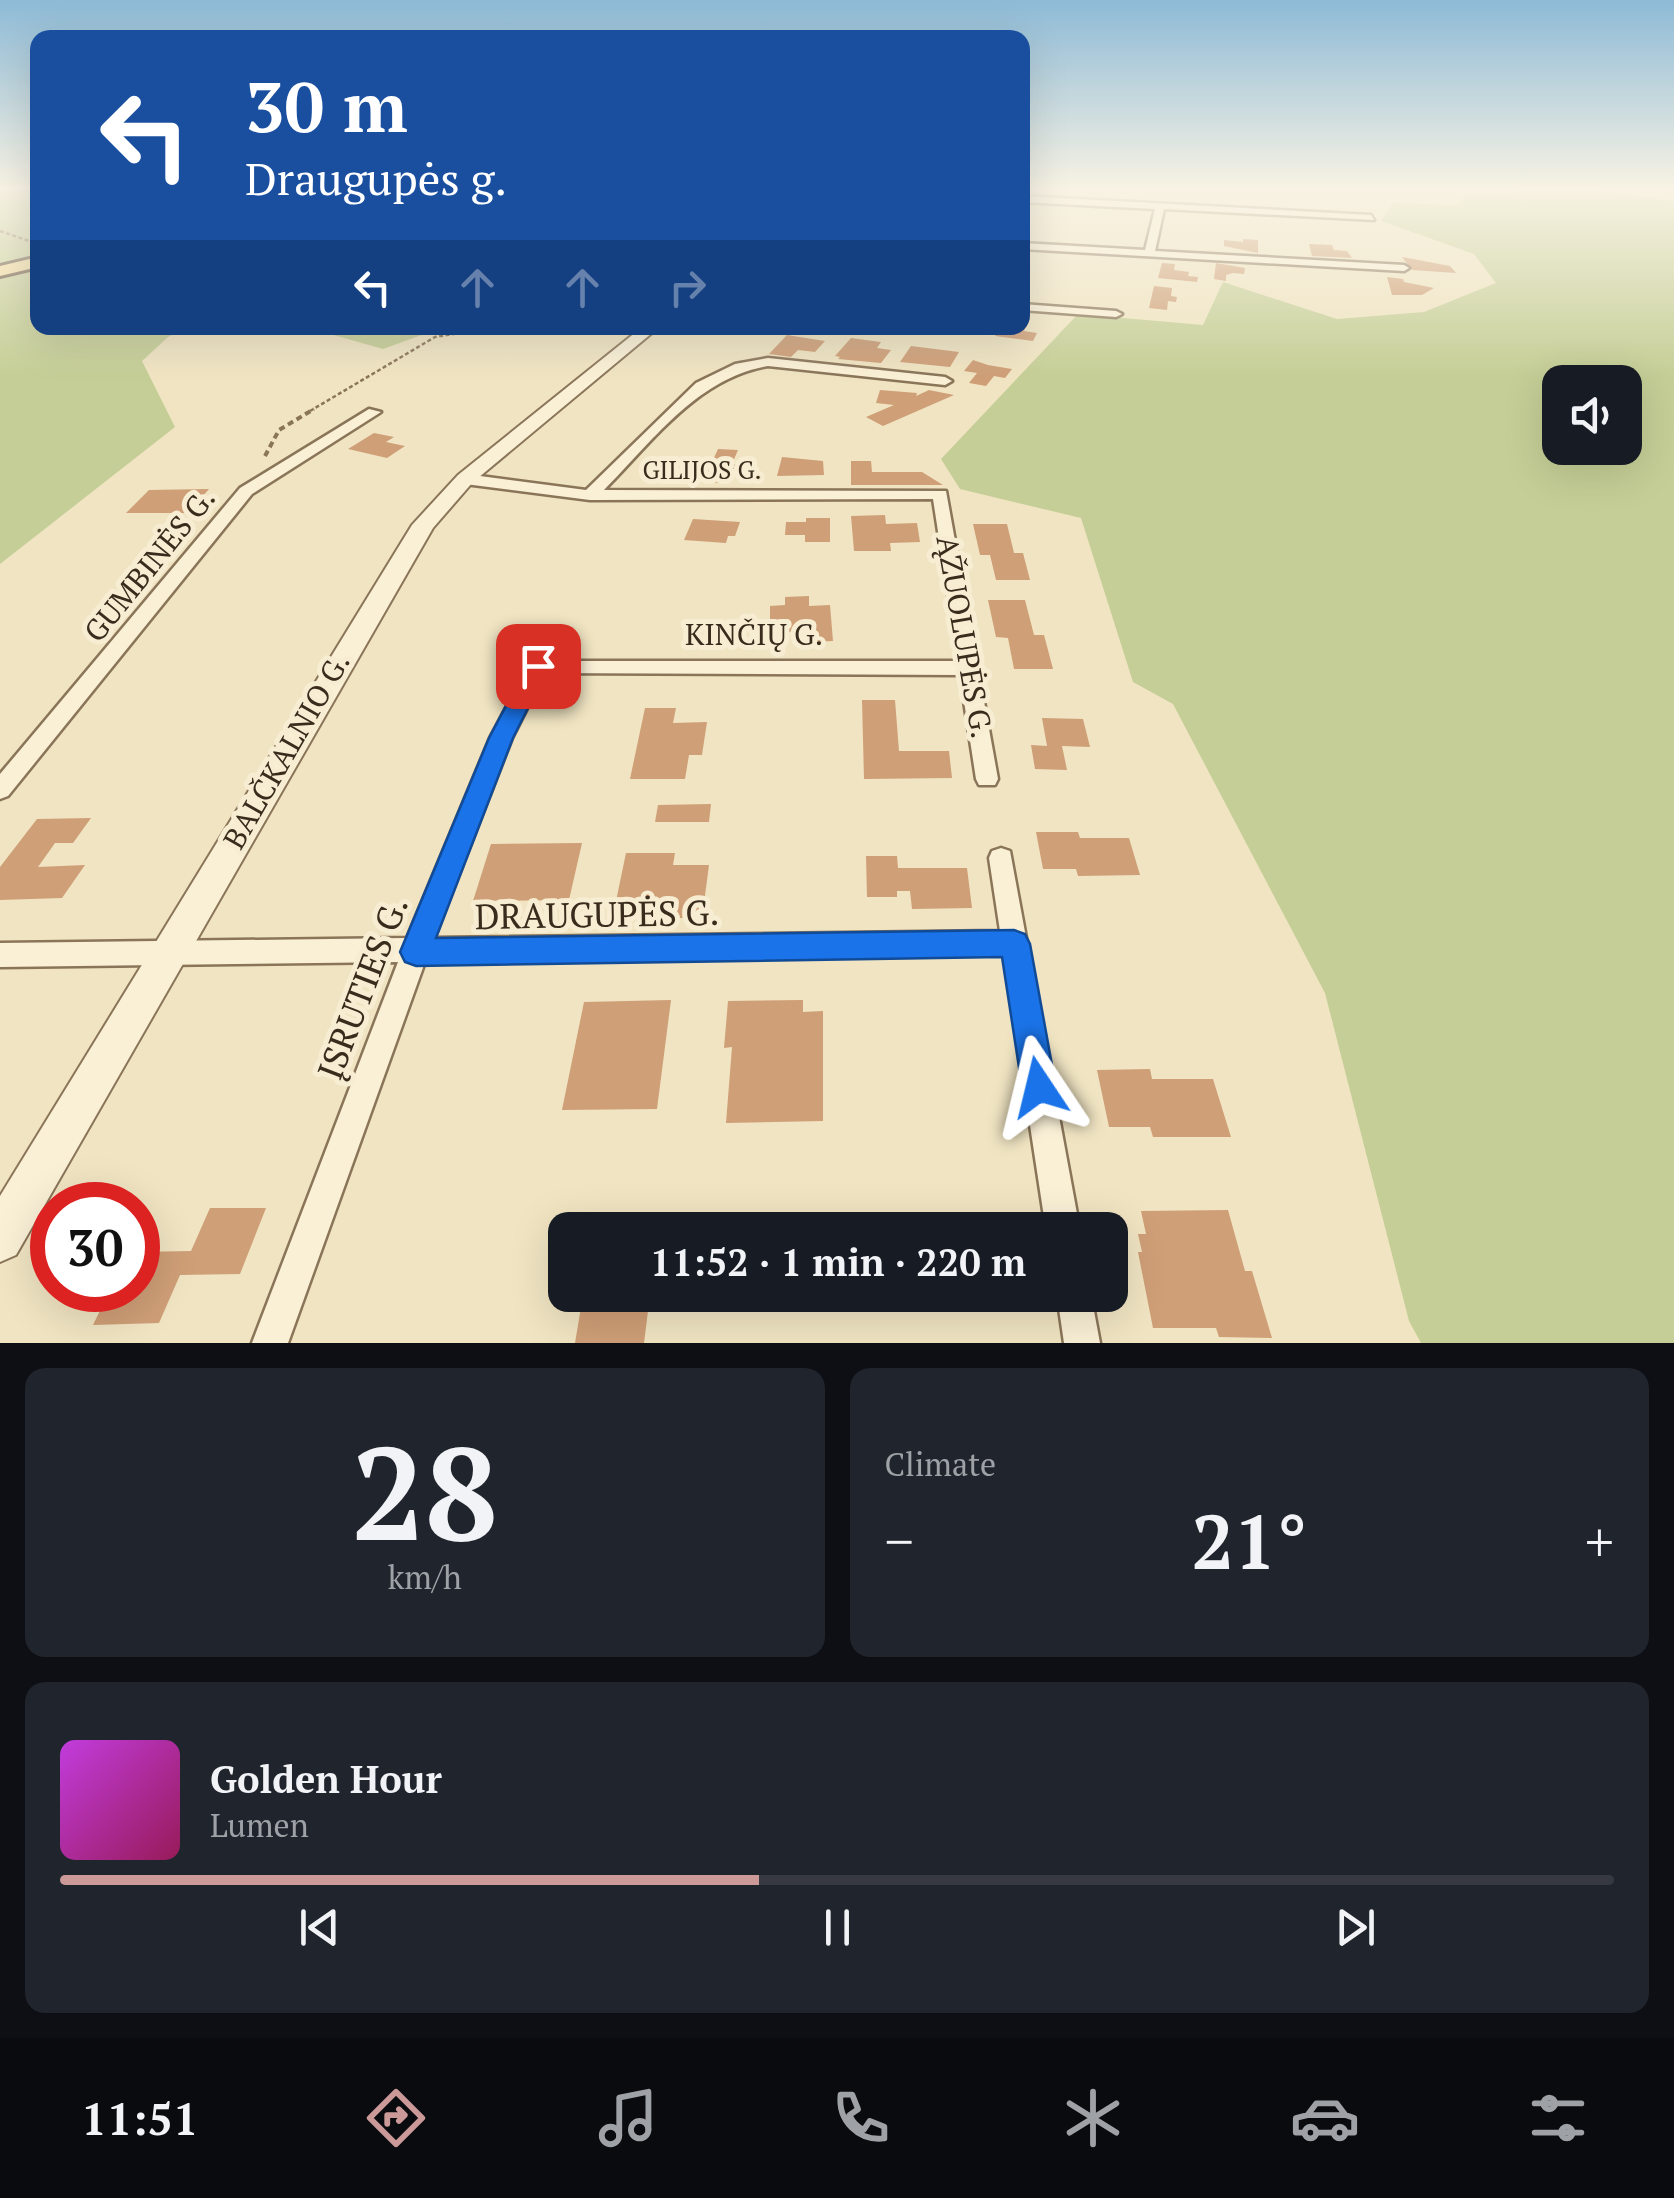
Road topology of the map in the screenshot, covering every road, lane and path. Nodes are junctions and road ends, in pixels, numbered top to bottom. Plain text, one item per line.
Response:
1 (1142, 252) edge
2 (1149, 252) joint
3 (30, 264) edge
4 (1404, 268) dead end
5 (0, 271) edge
6 (1030, 308) edge
7 (1116, 314) dead end
8 (446, 335) edge
9 (641, 335) edge
10 (945, 382) dead end
11 (374, 412) dead end
12 (465, 479) junction
13 (246, 491) junction
14 (940, 494) joint
15 (590, 496) junction
16 (538, 666) joint
17 (969, 668) junction
18 (988, 779) dead end
19 (0, 790) edge
20 (1001, 858) dead end
21 (1014, 944) junction
22 (416, 952) junction
23 (168, 954) junction
24 (0, 955) edge
25 (1060, 1212) edge
26 (0, 1239) edge
27 (1077, 1312) edge
28 (270, 1343) edge
29 (1082, 1343) edge

1 - 2 street
2 - 4 street
3 - 5 main road
6 - 7 street
8 - 13 path
9 - 12 street, BALČKALNIO G.
10 - 15 street
11 - 13 street, GUMBINĖS G.
12 - 15 street, GILIJOS G.
12 - 23 street, BALČKALNIO G.
13 - 19 street, GUMBINĖS G.
14 - 15 street, GILIJOS G.
14 - 17 street, ĄŽUOLUPĖS G.
16 - 17 street, KINČIŲ G.
16 - 22 street, ĮSRUTIES G.
17 - 18 street, ĄŽUOLUPĖS G.
20 - 21 street
21 - 22 street, DRAUGUPĖS G.
21 - 25 street
22 - 23 street, DRAUGUPĖS G.
22 - 28 street, ĮSRUTIES G.
23 - 24 street, DRAUGUPĖS G.
23 - 26 street, BALČKALNIO G.
27 - 29 street

